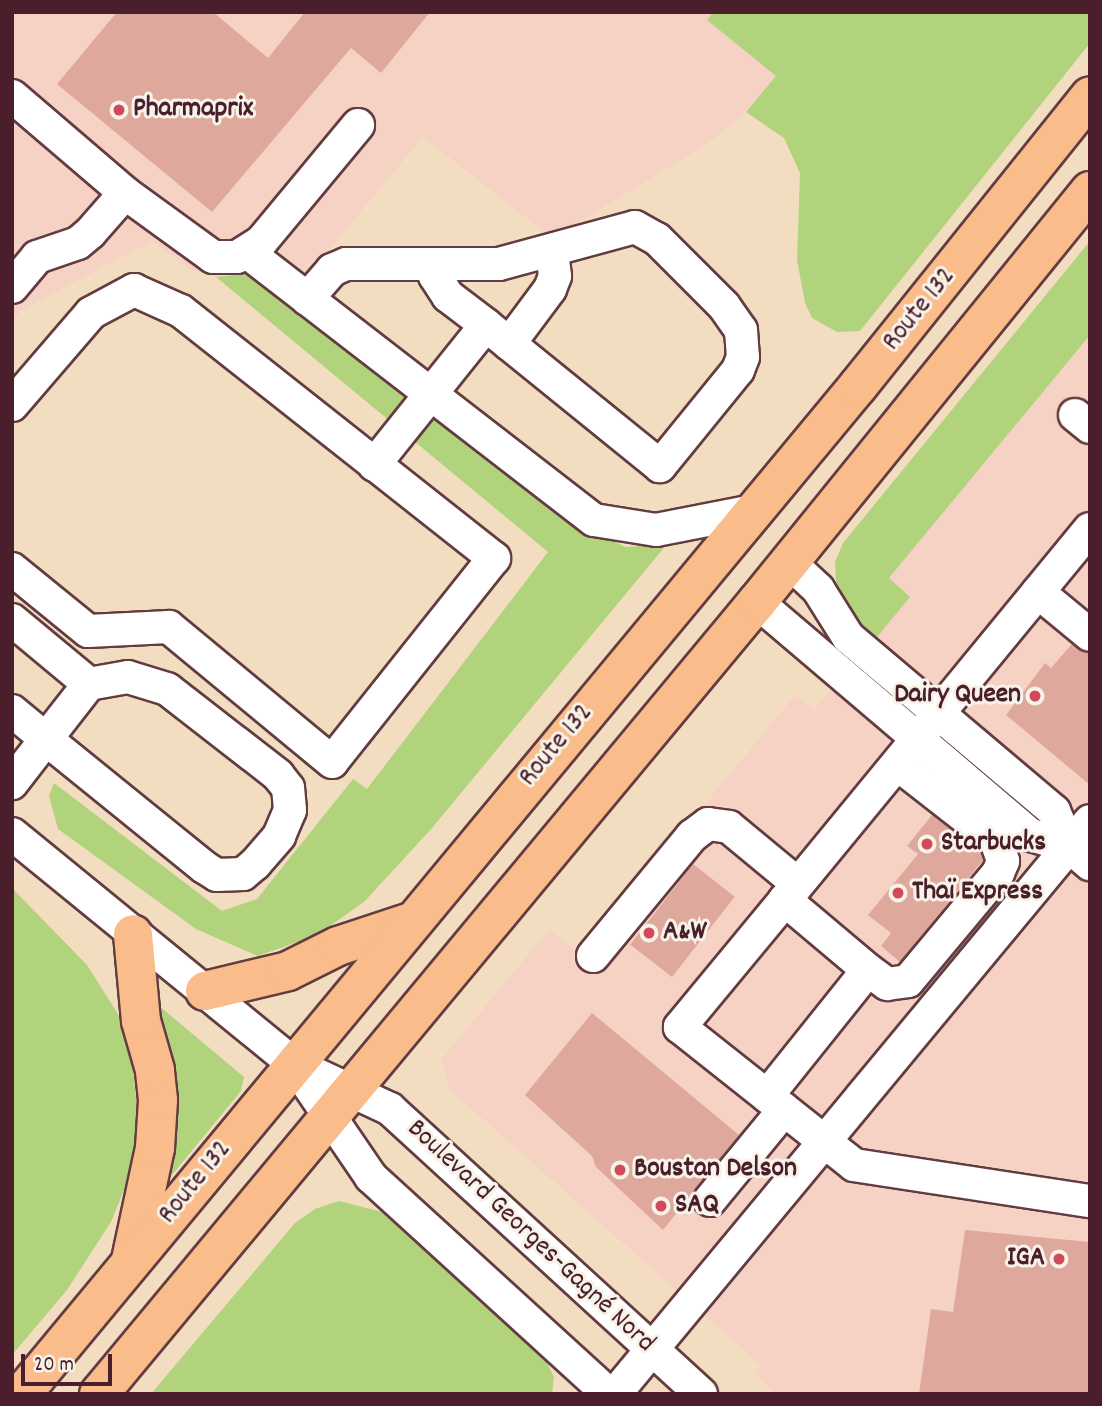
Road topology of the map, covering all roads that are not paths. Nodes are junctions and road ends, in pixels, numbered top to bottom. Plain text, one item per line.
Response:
1 (12, 96) edge
2 (1090, 96) edge
3 (358, 125) dead end
4 (1090, 191) edge
5 (125, 193) junction
6 (552, 250) junction
7 (247, 252) junction
8 (433, 265) junction
9 (12, 287) edge
10 (307, 299) junction
11 (497, 335) junction
12 (430, 395) junction
13 (12, 405) edge
14 (374, 465) junction
15 (753, 512) junction
16 (1090, 529) edge
17 (789, 562) junction
18 (12, 569) edge
19 (1038, 592) junction
20 (757, 601) junction
21 (12, 620) edge
22 (1090, 635) edge
23 (89, 684) junction
24 (12, 711) edge
25 (938, 714) junction
26 (918, 738) junction
27 (46, 740) junction
28 (897, 764) junction
29 (12, 783) edge
30 (1090, 821) edge
31 (12, 834) edge
32 (1079, 855) edge
33 (791, 892) junction
34 (408, 923) junction
35 (133, 934) junction
36 (593, 956) dead end
37 (867, 970) junction
38 (205, 991) junction
39 (293, 1064) junction
40 (776, 1103) junction
41 (341, 1105) junction
42 (824, 1144) junction
43 (710, 1200) dead end
44 (1090, 1201) edge
45 (131, 1262) junction
46 (653, 1350) junction
47 (22, 1394) edge
48 (99, 1394) edge
49 (609, 1394) edge
50 (615, 1394) edge
51 (701, 1394) edge

1 - 5 street
2 - 15 highway, Route 132
3 - 7 street
4 - 17 highway, Route 132
5 - 7 street
5 - 9 street
6 - 8 street
6 - 11 street
6 - 11 street
7 - 10 street
8 - 10 street
8 - 11 street
10 - 12 street
11 - 12 street
12 - 14 street
12 - 15 street
13 - 14 street
14 - 18 street
15 - 34 highway, Route 132
16 - 19 street
17 - 20 highway, Route 132
17 - 25 street
19 - 22 street
19 - 25 street
20 - 26 street
20 - 41 highway, Route 132
21 - 23 street
23 - 27 street
23 - 27 street
24 - 27 street
25 - 26 street
25 - 32 street
26 - 28 street
26 - 32 street
27 - 29 street
28 - 33 street
28 - 37 street
30 - 32 street
31 - 35 street, Boulevard Georges-Gagné Nord
32 - 42 street
33 - 36 street
33 - 37 street
33 - 40 street
34 - 38 highway
34 - 39 highway, Route 132
35 - 38 street, Boulevard Georges-Gagné Nord
35 - 45 highway
37 - 40 street
38 - 39 street, Boulevard Georges-Gagné Nord
39 - 41 street, Boulevard Georges-Gagné Nord
39 - 45 highway, Route 132
40 - 42 street
40 - 43 street
41 - 46 street, Boulevard Georges-Gagné Nord
41 - 48 highway, Route 132
41 - 49 street
42 - 44 street
42 - 46 street
45 - 47 highway, Route 132
46 - 50 street
46 - 51 street, Boulevard Georges-Gagné Nord

